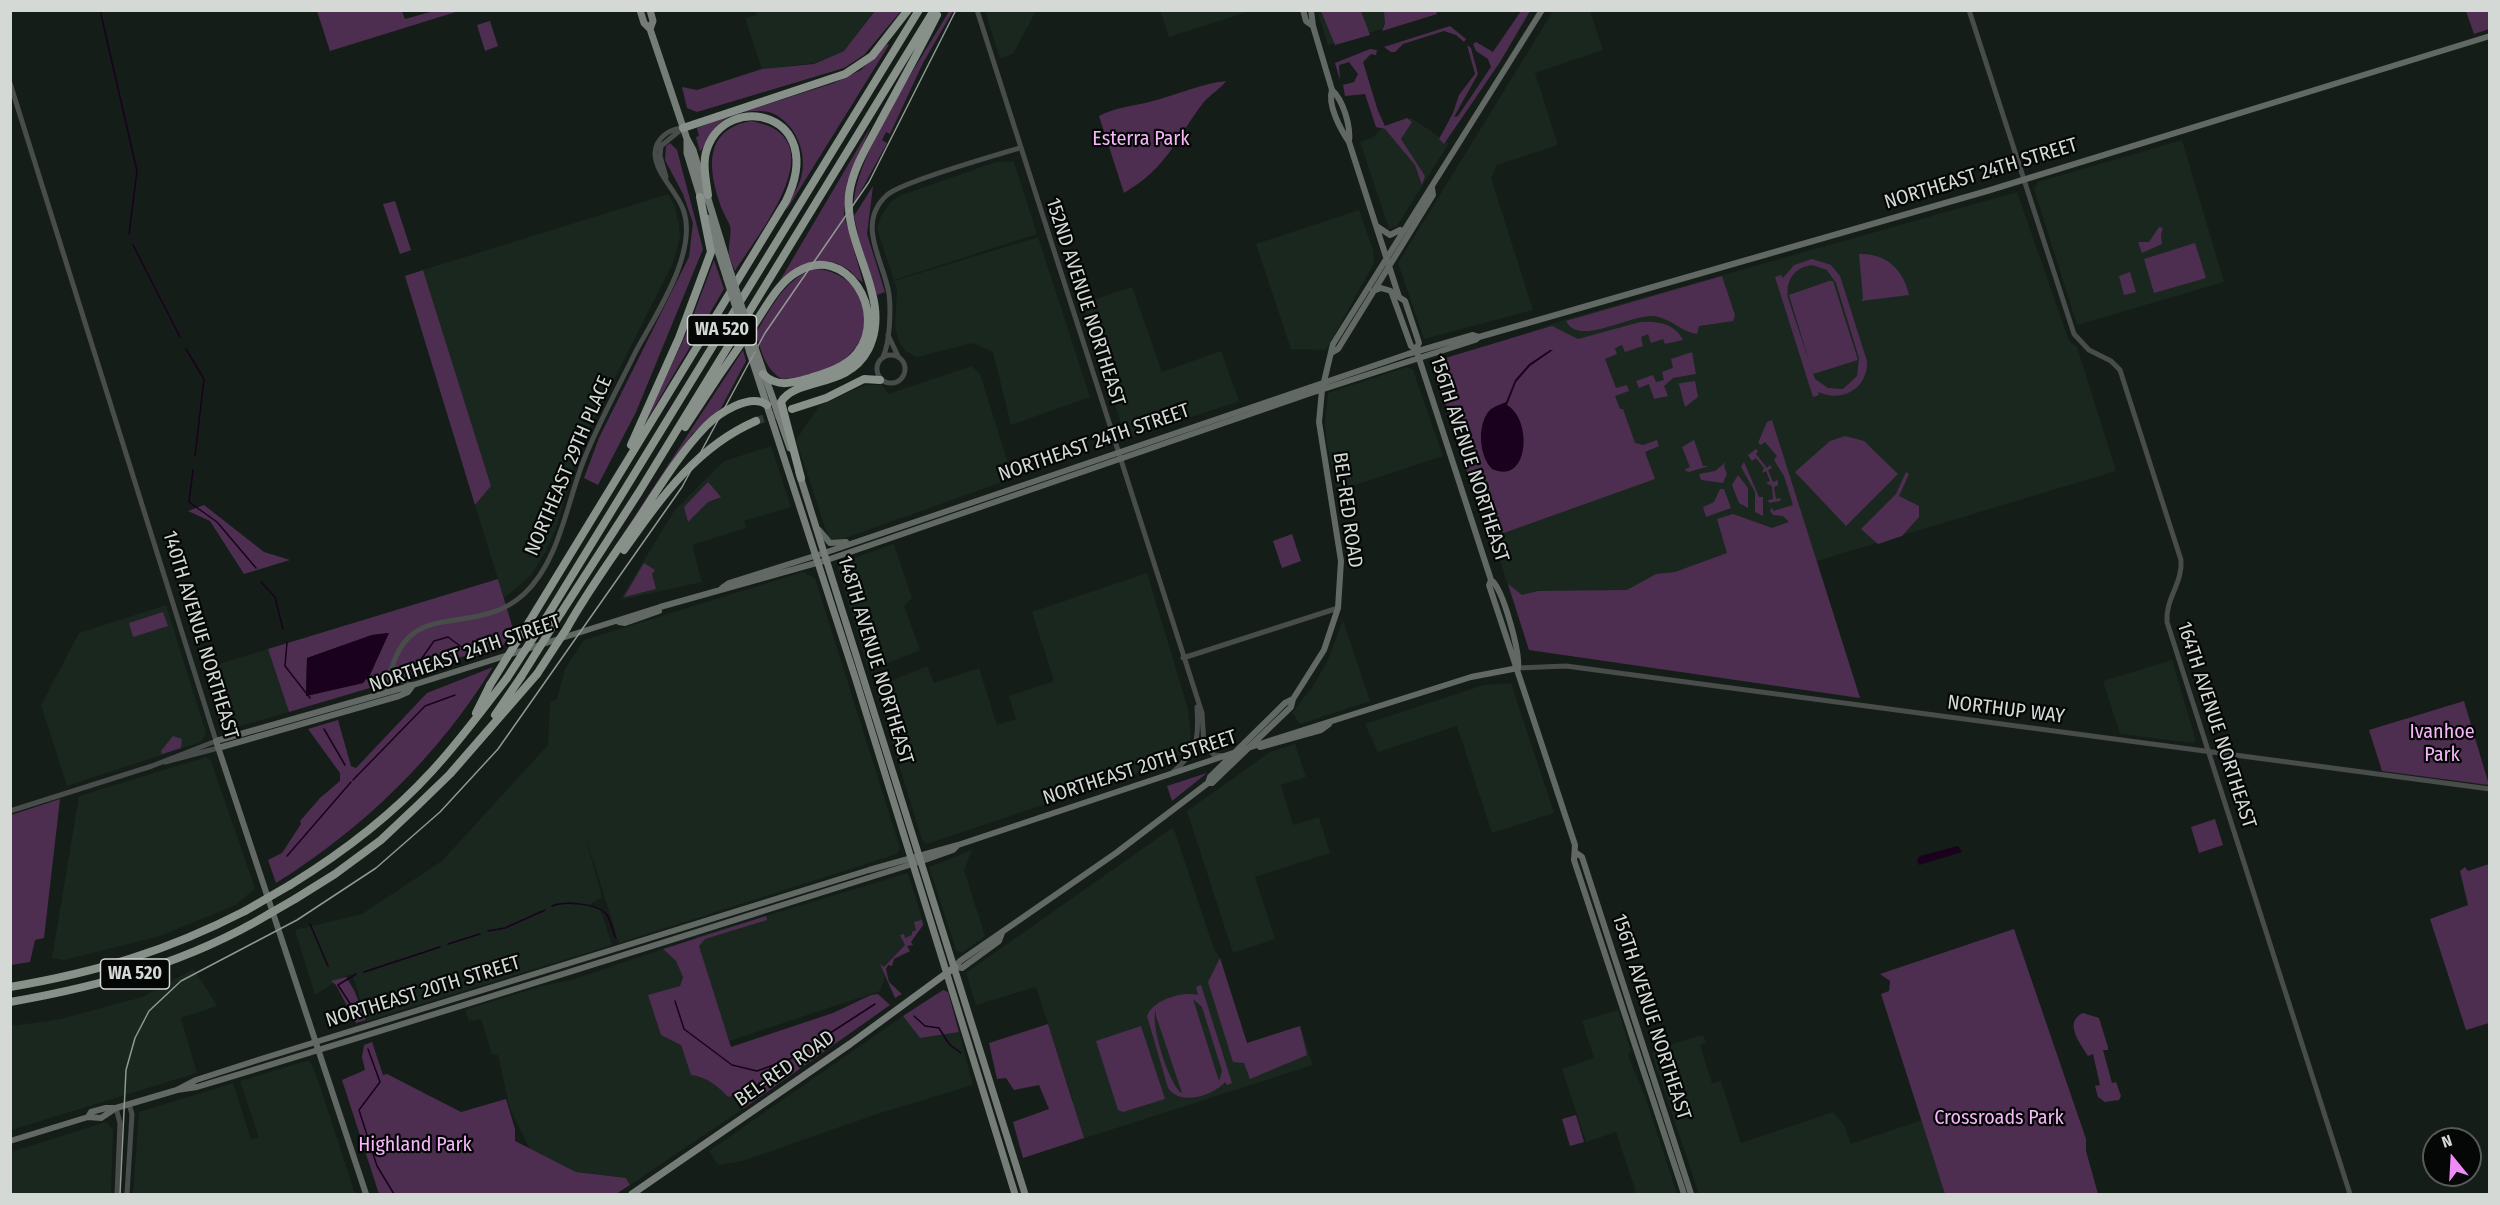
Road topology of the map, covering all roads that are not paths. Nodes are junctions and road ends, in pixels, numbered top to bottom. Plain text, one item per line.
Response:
1 (640, 10) edge
2 (650, 10) edge
3 (908, 10) edge
4 (919, 10) edge
5 (937, 10) edge
6 (977, 10) edge
7 (1303, 10) edge
8 (1311, 10) edge
9 (1542, 10) edge
10 (1970, 10) edge
11 (1313, 26) junction
12 (650, 29) junction
13 (2490, 36) edge
14 (10, 83) edge
15 (683, 128) junction
16 (1020, 148) junction
17 (2024, 179) junction
18 (1432, 188) junction
19 (704, 196) junction
20 (1376, 224) junction
21 (1405, 226) junction
22 (1386, 257) junction
23 (1389, 265) junction
24 (1372, 291) junction
25 (1398, 300) junction
26 (888, 335) junction
27 (752, 350) junction
28 (1333, 352) junction
29 (1417, 352) junction
30 (884, 357) junction
31 (899, 357) junction
32 (763, 374) junction
33 (880, 380) junction
34 (1323, 386) junction
35 (767, 405) junction
36 (792, 409) tunnel mouth
37 (1224, 417) junction
38 (756, 421) tunnel mouth
39 (1189, 429) junction
40 (1207, 429) junction
41 (1169, 442) junction
42 (1119, 455) junction
43 (801, 478) junction
44 (607, 490) junction
45 (639, 492) junction
46 (959, 510) junction
47 (815, 524) junction
48 (870, 537) junction
49 (825, 556) junction
50 (817, 559) junction
51 (781, 566) junction
52 (778, 574) junction
53 (722, 588) junction
54 (584, 604) junction
55 (1338, 608) junction
56 (1183, 658) junction
57 (393, 661) junction
58 (1518, 668) junction
59 (413, 685) junction
60 (387, 692) junction
61 (1293, 699) junction
62 (1197, 705) junction
63 (360, 706) junction
64 (1279, 719) junction
65 (1332, 722) junction
66 (466, 730) junction
67 (484, 732) junction
68 (1289, 734) junction
69 (217, 744) junction
70 (1250, 749) junction
71 (1236, 753) junction
72 (2209, 753) junction
73 (1225, 756) junction
74 (1169, 776) junction
75 (1208, 783) junction
76 (2490, 789) edge
77 (10, 811) edge
78 (1575, 852) junction
79 (921, 858) junction
80 (912, 860) junction
81 (773, 900) junction
82 (722, 916) junction
83 (749, 916) junction
84 (680, 929) junction
85 (700, 930) junction
86 (664, 942) junction
87 (955, 968) junction
88 (947, 974) junction
89 (10, 987) edge
90 (10, 1002) edge
91 (1623, 1005) junction
92 (315, 1043) junction
93 (1642, 1044) junction
94 (318, 1051) junction
95 (177, 1090) junction
96 (129, 1104) junction
97 (116, 1108) junction
98 (989, 1110) junction
99 (1004, 1126) junction
100 (10, 1141) edge
101 (117, 1194) edge
102 (127, 1194) edge
103 (366, 1194) edge
104 (632, 1194) edge
105 (1015, 1194) edge
106 (1025, 1194) edge
107 (1684, 1194) edge
108 (1691, 1194) edge
109 (2350, 1194) edge

1 - 12 main road, 148TH AVENUE NORTHEAST
2 - 12 main road, 148TH AVENUE NORTHEAST
3 - 15 highway
4 - 66 highway, WA 520, bridge
5 - 43 highway
5 - 45 highway, WA 520
6 - 16 street, 152ND AVENUE NORTHEAST
7 - 11 main road, 156TH AVENUE NORTHEAST
8 - 11 main road, 156TH AVENUE NORTHEAST
9 - 18 main road, BEL-RED ROAD
10 - 17 street, 164TH AVENUE NORTHEAST
11 - 20 main road, 156TH AVENUE NORTHEAST
12 - 15 main road, 148TH AVENUE NORTHEAST
13 - 17 main road, NORTHEAST 24TH STREET
14 - 69 street, 140TH AVENUE NORTHEAST
15 - 19 main road, 148TH AVENUE NORTHEAST
15 - 57 street, NORTHEAST 29TH PLACE
16 - 26 street
16 - 42 street, 152ND AVENUE NORTHEAST
17 - 29 main road, NORTHEAST 24TH STREET
17 - 72 street, 164TH AVENUE NORTHEAST
18 - 21 main road, BEL-RED ROAD
18 - 23 main road, BEL-RED ROAD
19 - 27 main road, 148TH AVENUE NORTHEAST, bridge
19 - 44 highway
19 - 44 highway
20 - 21 main road
20 - 22 main road, 156TH AVENUE NORTHEAST
21 - 22 main road, BEL-RED ROAD
22 - 23 main road, 156TH AVENUE NORTHEAST
22 - 28 main road, BEL-RED ROAD
23 - 24 main road, BEL-RED ROAD
23 - 25 main road, 156TH AVENUE NORTHEAST
24 - 25 main road
24 - 28 main road, BEL-RED ROAD
25 - 29 main road, 156TH AVENUE NORTHEAST
26 - 30 street
26 - 31 street
27 - 32 main road, 148TH AVENUE NORTHEAST
27 - 35 main road, 148TH AVENUE NORTHEAST
28 - 34 main road, BEL-RED ROAD
29 - 34 main road, NORTHEAST 24TH STREET
29 - 58 main road, 156TH AVENUE NORTHEAST
30 - 31 street
30 - 33 street
31 - 33 street
32 - 43 main road, 148TH AVENUE NORTHEAST
32 - 45 highway
33 - 36 highway
34 - 37 main road, NORTHEAST 24TH STREET
34 - 40 main road, NORTHEAST 24TH STREET
34 - 55 main road, BEL-RED ROAD
35 - 50 main road, 148TH AVENUE NORTHEAST
35 - 54 highway
37 - 39 main road, NORTHEAST 24TH STREET
37 - 40 main road
38 - 54 highway
39 - 41 main road
39 - 42 main road, NORTHEAST 24TH STREET
40 - 41 main road, NORTHEAST 24TH STREET
41 - 42 main road, NORTHEAST 24TH STREET
42 - 46 main road, NORTHEAST 24TH STREET
42 - 56 street, 152ND AVENUE NORTHEAST
43 - 47 main road, 148TH AVENUE NORTHEAST
44 - 66 highway, bridge
45 - 67 highway, WA 520, bridge
46 - 48 main road, NORTHEAST 24TH STREET
46 - 49 main road, NORTHEAST 24TH STREET
47 - 48 main road
47 - 49 main road, 148TH AVENUE NORTHEAST
48 - 49 main road, NORTHEAST 24TH STREET
49 - 50 main road, NORTHEAST 24TH STREET
49 - 79 main road, 148TH AVENUE NORTHEAST
50 - 51 main road, NORTHEAST 24TH STREET
50 - 52 main road, NORTHEAST 24TH STREET
50 - 80 main road, 148TH AVENUE NORTHEAST
51 - 52 main road
51 - 53 main road, NORTHEAST 24TH STREET
52 - 53 main road, NORTHEAST 24TH STREET
53 - 59 main road, NORTHEAST 24TH STREET
54 - 67 highway, bridge
55 - 56 street
55 - 61 main road, BEL-RED ROAD
56 - 62 street, 152ND AVENUE NORTHEAST
57 - 59 street
57 - 60 street, NORTHEAST 29TH PLACE
58 - 65 main road, NORTHEAST 20TH STREET
58 - 72 street, NORTHUP WAY
58 - 78 main road, 156TH AVENUE NORTHEAST
59 - 60 main road
59 - 63 main road, NORTHEAST 24TH STREET
60 - 63 main road
60 - 69 main road
61 - 64 main road, BEL-RED ROAD
61 - 71 main road, BEL-RED ROAD
62 - 73 street
62 - 74 street
63 - 69 main road, NORTHEAST 24TH STREET
64 - 68 main road
64 - 70 main road, BEL-RED ROAD
65 - 68 main road, NORTHEAST 20TH STREET
65 - 70 main road
66 - 89 highway, WA 520, bridge
67 - 90 highway, WA 520, bridge
68 - 70 main road, NORTHEAST 20TH STREET
69 - 77 street
69 - 92 main road, 140TH AVENUE NORTHEAST
70 - 71 main road, NORTHEAST 20TH STREET
70 - 75 main road, BEL-RED ROAD
71 - 73 main road, NORTHEAST 20TH STREET
71 - 75 main road, BEL-RED ROAD
72 - 76 street, NORTHUP WAY
72 - 109 street, 164TH AVENUE NORTHEAST
73 - 74 main road, NORTHEAST 20TH STREET
74 - 79 main road, NORTHEAST 20TH STREET
75 - 87 main road, BEL-RED ROAD
78 - 91 main road, 156TH AVENUE NORTHEAST
78 - 93 main road, 156TH AVENUE NORTHEAST
79 - 80 main road, NORTHEAST 20TH STREET
79 - 87 main road, 148TH AVENUE NORTHEAST
80 - 81 main road, NORTHEAST 20TH STREET
80 - 83 main road, NORTHEAST 20TH STREET
80 - 88 main road, 148TH AVENUE NORTHEAST
81 - 82 main road, NORTHEAST 20TH STREET
81 - 83 main road, NORTHEAST 20TH STREET
82 - 84 main road, NORTHEAST 20TH STREET
82 - 85 main road, NORTHEAST 20TH STREET
83 - 85 main road, NORTHEAST 20TH STREET
84 - 86 main road, NORTHEAST 20TH STREET
84 - 92 main road, NORTHEAST 20TH STREET
85 - 86 main road, NORTHEAST 20TH STREET
86 - 94 main road, NORTHEAST 20TH STREET
87 - 88 main road, BEL-RED ROAD
87 - 99 main road, 148TH AVENUE NORTHEAST
88 - 98 main road, 148TH AVENUE NORTHEAST
88 - 104 main road, BEL-RED ROAD
91 - 93 main road
91 - 107 main road, 156TH AVENUE NORTHEAST
92 - 94 main road, 140TH AVENUE NORTHEAST
92 - 95 main road, NORTHEAST 20TH STREET
93 - 108 main road, 156TH AVENUE NORTHEAST
94 - 95 main road, NORTHEAST 20TH STREET
94 - 103 main road, 140TH AVENUE NORTHEAST
95 - 96 main road, NORTHEAST 20TH STREET
96 - 97 main road, NORTHEAST 20TH STREET
96 - 102 street
97 - 100 main road, NORTHEAST 20TH STREET
97 - 101 street
98 - 99 main road
98 - 105 main road, 148TH AVENUE NORTHEAST
99 - 106 main road, 148TH AVENUE NORTHEAST

